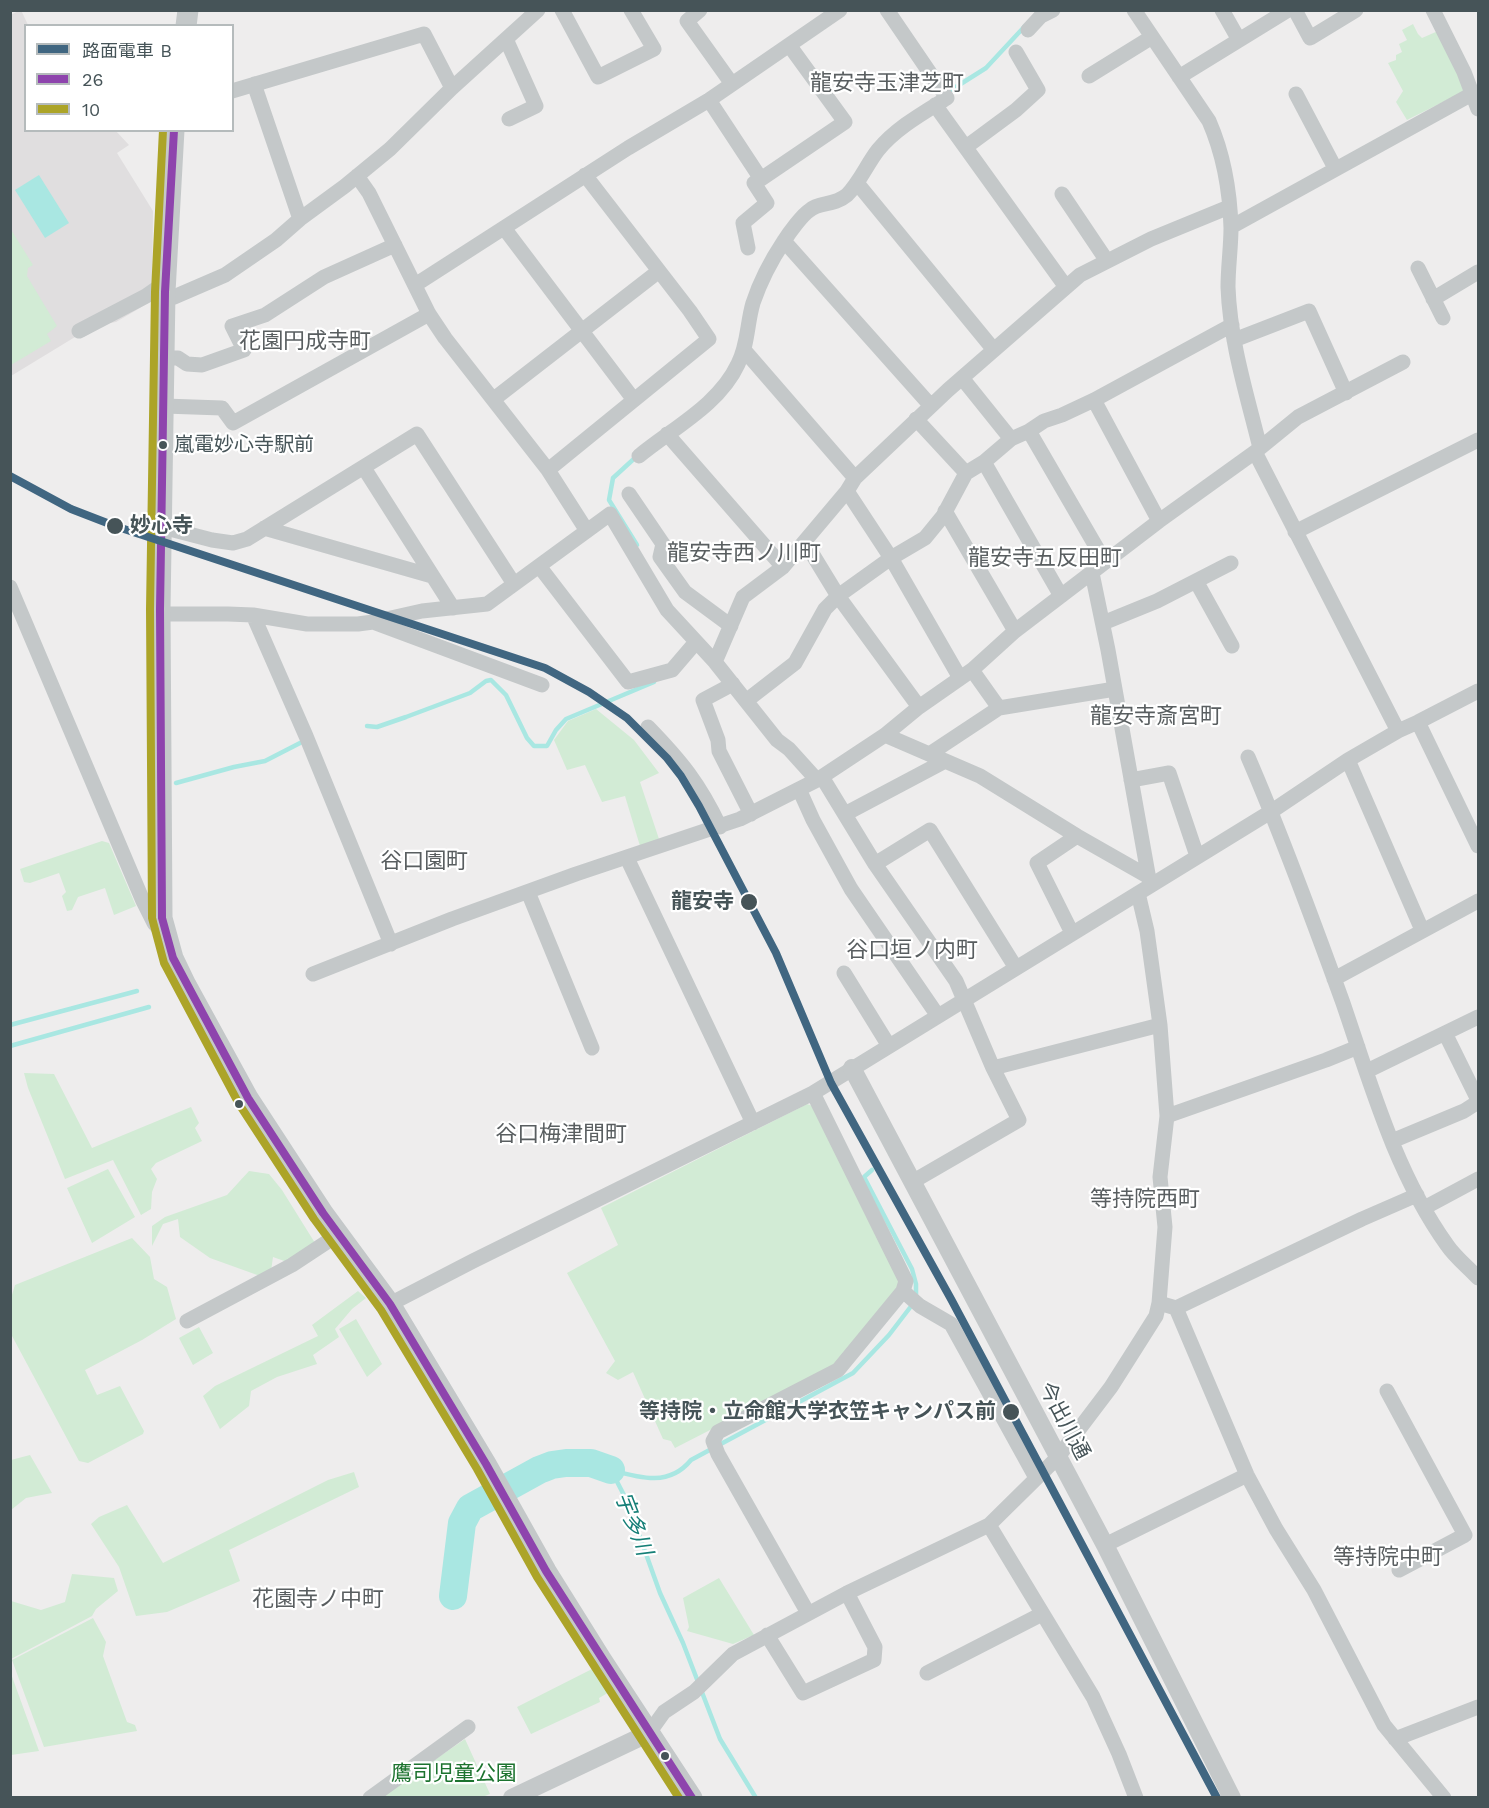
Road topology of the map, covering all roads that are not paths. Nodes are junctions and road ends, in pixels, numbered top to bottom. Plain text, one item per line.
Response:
1 (538, 10) edge
2 (562, 10) edge
3 (631, 10) edge
4 (700, 10) edge
5 (840, 10) edge
6 (886, 10) edge
7 (1053, 10) edge
8 (1134, 10) edge
9 (1222, 10) edge
10 (1288, 10) edge
11 (1295, 10) edge
12 (1356, 10) edge
13 (1433, 10) edge
14 (1029, 30) dead end
15 (1152, 37) junction
16 (506, 39) junction
17 (1239, 40) junction
18 (789, 45) junction
19 (1016, 52) dead end
20 (1089, 76) dead end
21 (1179, 76) junction
22 (254, 84) junction
23 (732, 84) junction
24 (452, 88) junction
25 (234, 90) edge
26 (1296, 94) dead end
27 (1472, 94) junction
28 (709, 99) junction
29 (935, 105) junction
30 (1479, 110) edge
31 (509, 119) dead end
32 (174, 132) edge
33 (966, 147) junction
34 (1335, 168) junction
35 (357, 176) junction
36 (585, 176) junction
37 (761, 179) junction
38 (857, 183) junction
39 (1062, 194) dead end
40 (1229, 207) junction
41 (300, 219) junction
42 (1231, 227) junction
43 (504, 228) junction
44 (784, 241) junction
45 (395, 245) junction
46 (748, 248) dead end
47 (1107, 261) junction
48 (1418, 268) dead end
49 (659, 271) junction
50 (1479, 272) edge
51 (415, 285) junction
52 (1066, 287) junction
53 (166, 290) junction
54 (1433, 299) junction
55 (429, 314) junction
56 (1443, 318) dead end
57 (79, 331) dead end
58 (582, 331) junction
59 (1233, 332) junction
60 (744, 350) junction
61 (994, 350) junction
62 (164, 358) junction
63 (1403, 362) dead end
64 (962, 378) junction
65 (1346, 393) junction
66 (494, 399) junction
67 (634, 400) junction
68 (1094, 400) junction
69 (164, 406) junction
70 (931, 406) junction
71 (916, 419) junction
72 (1029, 431) junction
73 (667, 434) junction
74 (1011, 439) junction
75 (1479, 440) edge
76 (1257, 450) junction
77 (639, 456) dead end
78 (984, 462) junction
79 (364, 468) junction
80 (548, 470) junction
81 (966, 473) junction
82 (851, 484) junction
83 (629, 494) dead end
84 (945, 511) junction
85 (1159, 521) junction
86 (162, 527) junction
87 (264, 528) junction
88 (587, 531) junction
89 (1295, 532) junction
90 (805, 542) junction
91 (891, 558) junction
92 (1105, 562) junction
93 (1231, 563) dead end
94 (539, 566) junction
95 (783, 567) junction
96 (1092, 573) junction
97 (432, 576) junction
98 (1196, 581) junction
99 (514, 584) junction
100 (10, 587) edge
101 (838, 596) junction
102 (1061, 596) junction
103 (453, 608) junction
104 (160, 614) junction
105 (253, 615) junction
106 (373, 622) junction
107 (1103, 623) junction
108 (731, 626) junction
109 (1015, 631) junction
110 (696, 642) junction
111 (1232, 646) dead end
112 (715, 662) junction
113 (966, 674) junction
114 (733, 684) junction
115 (543, 685) dead end
116 (1115, 689) junction
117 (1479, 691) edge
118 (746, 701) junction
119 (919, 707) junction
120 (999, 708) junction
121 (1418, 723) junction
122 (648, 727) dead end
123 (1398, 730) junction
124 (885, 735) junction
125 (931, 753) junction
126 (1248, 757) dead end
127 (1348, 760) junction
128 (945, 761) junction
129 (819, 778) junction
130 (1131, 780) junction
131 (798, 789) junction
132 (1272, 811) junction
133 (751, 814) junction
134 (845, 814) junction
135 (720, 826) junction
136 (1077, 836) junction
137 (1479, 846) edge
138 (1197, 856) junction
139 (627, 858) junction
140 (876, 864) junction
141 (1146, 885) junction
142 (528, 892) junction
143 (1479, 901) edge
144 (1422, 930) junction
145 (1072, 933) junction
146 (168, 940) junction
147 (391, 944) junction
148 (1016, 968) junction
149 (844, 973) dead end
150 (313, 974) dead end
151 (1334, 979) junction
152 (964, 999) junction
153 (938, 1016) junction
154 (1479, 1017) edge
155 (1160, 1025) junction
156 (1445, 1033) junction
157 (889, 1046) junction
158 (1358, 1047) junction
159 (592, 1048) dead end
160 (852, 1068) junction
161 (993, 1068) junction
162 (1367, 1071) junction
163 (813, 1093) junction
164 (1479, 1101) edge
165 (1167, 1116) junction
166 (753, 1123) junction
167 (1392, 1141) junction
168 (1479, 1179) edge
169 (912, 1182) junction
170 (1420, 1201) junction
171 (339, 1234) junction
172 (1479, 1278) edge
173 (911, 1298) junction
174 (1159, 1303) junction
175 (390, 1304) junction
176 (1176, 1308) junction
177 (187, 1321) dead end
178 (1387, 1391) dead end
179 (1058, 1457) junction
180 (1247, 1475) junction
181 (1036, 1478) junction
182 (989, 1525) junction
183 (1105, 1545) junction
184 (1399, 1570) dead end
185 (847, 1593) junction
186 (808, 1613) junction
187 (1042, 1614) junction
188 (767, 1635) junction
189 (927, 1673) dead end
190 (1479, 1707) edge
191 (468, 1727) dead end
192 (649, 1733) junction
193 (1395, 1740) junction
194 (370, 1797) edge
195 (512, 1797) edge
196 (692, 1797) edge
197 (1136, 1797) edge
198 (1232, 1797) edge
199 (1444, 1797) edge

1 - 16 street
2 - 3 street
4 - 23 street
5 - 18 street
6 - 29 street
7 - 14 street
8 - 15 street
9 - 17 street
10 - 17 street
11 - 12 street
13 - 27 street
15 - 20 street
15 - 21 street
16 - 24 street
16 - 31 street
17 - 21 street
18 - 23 street
18 - 37 street
19 - 33 street
21 - 40 street
22 - 24 street
22 - 25 street
22 - 41 street
23 - 28 street
24 - 35 street
26 - 34 street
27 - 30 street
27 - 34 street
28 - 36 street
28 - 37 street
29 - 33 street
29 - 38 street
32 - 53 main road
33 - 52 street
34 - 42 street
35 - 41 street
35 - 45 street
36 - 43 street
36 - 49 street
37 - 46 street
38 - 44 street
38 - 61 street
39 - 47 street
40 - 42 street
40 - 47 street
41 - 53 street
42 - 59 street
43 - 51 street
43 - 58 street
44 - 60 street
44 - 70 street
45 - 51 street
45 - 62 street
47 - 52 street
48 - 54 street
49 - 58 street
49 - 67 street
50 - 54 street
51 - 55 street
52 - 61 street
53 - 57 street
53 - 62 main road
54 - 56 street
55 - 66 street
55 - 69 street
58 - 66 street
58 - 67 street
59 - 65 street
59 - 68 street
59 - 76 street
60 - 73 street
60 - 82 street
61 - 64 street
62 - 69 main road
63 - 65 street
64 - 70 street
64 - 74 street
65 - 76 street
66 - 80 street
67 - 80 street
68 - 72 street
68 - 85 street
69 - 86 main road
70 - 71 street
71 - 81 street
71 - 82 street
72 - 74 street
72 - 92 street
73 - 77 street
73 - 95 street
74 - 78 street
75 - 89 street
76 - 85 street
76 - 89 street
78 - 81 street
78 - 102 street
79 - 87 street
79 - 97 street
79 - 99 street
80 - 88 street
81 - 84 street
82 - 90 street
82 - 91 street
83 - 108 street
84 - 91 street
84 - 109 street
85 - 92 street
86 - 87 street
86 - 104 main road
87 - 97 street
88 - 94 street
88 - 110 street
89 - 123 street
90 - 95 street
90 - 101 street
91 - 101 street
91 - 113 street
92 - 96 street
93 - 98 street
94 - 99 street
94 - 110 street
95 - 108 street
96 - 102 street
96 - 107 street
97 - 103 street
98 - 107 street
98 - 111 street
99 - 103 street
100 - 146 street
101 - 118 street
101 - 119 street
102 - 109 street
103 - 106 street
104 - 105 street
104 - 146 main road
105 - 106 street
105 - 147 street
106 - 115 street
107 - 116 street
108 - 112 street
109 - 113 street
110 - 112 street
112 - 114 street
113 - 119 street
113 - 120 street
114 - 118 street
114 - 133 street
116 - 120 street
116 - 130 street
117 - 121 street
118 - 129 street
119 - 124 street
120 - 125 street
121 - 123 street
121 - 137 street
122 - 135 street
123 - 127 street
124 - 125 street
124 - 129 street
125 - 128 street
126 - 132 street
127 - 132 street
127 - 144 street
128 - 134 street
128 - 136 street
129 - 131 street
129 - 134 street
130 - 138 street
130 - 141 street
131 - 133 street
131 - 153 street
132 - 138 street
132 - 151 street
133 - 135 street
134 - 140 street
135 - 139 street
136 - 141 street
136 - 145 street
138 - 141 street
139 - 142 street
139 - 166 street
140 - 148 street
140 - 152 street
141 - 145 street
141 - 155 street
142 - 147 street
142 - 159 street
143 - 144 street
144 - 151 street
145 - 148 street
146 - 171 main road
147 - 150 street
148 - 152 street
149 - 157 street
151 - 158 street
152 - 153 street
152 - 161 street
153 - 157 street
154 - 156 street
155 - 161 street
155 - 165 street
156 - 162 street
156 - 164 street
157 - 160 street
158 - 162 street
158 - 165 street
160 - 163 street
160 - 169 street, 今出川通
161 - 169 street
162 - 167 street
163 - 166 street
163 - 173 street
164 - 167 street
165 - 174 street
166 - 175 street
167 - 170 street
168 - 170 street
169 - 179 street, 今出川通
170 - 172 street
170 - 176 street
171 - 175 main road
171 - 177 street
173 - 181 street
173 - 186 street
174 - 176 street
174 - 179 street
175 - 192 main road
176 - 180 street
178 - 184 street
179 - 181 street
179 - 183 street, 今出川通
180 - 183 street
180 - 193 street
181 - 182 street
182 - 185 street
182 - 187 street
183 - 198 street, 今出川通
185 - 186 street
185 - 188 street
186 - 188 street
187 - 189 street
187 - 197 street
188 - 192 street
190 - 193 street
191 - 194 street
192 - 195 street
192 - 196 main road
193 - 199 street

